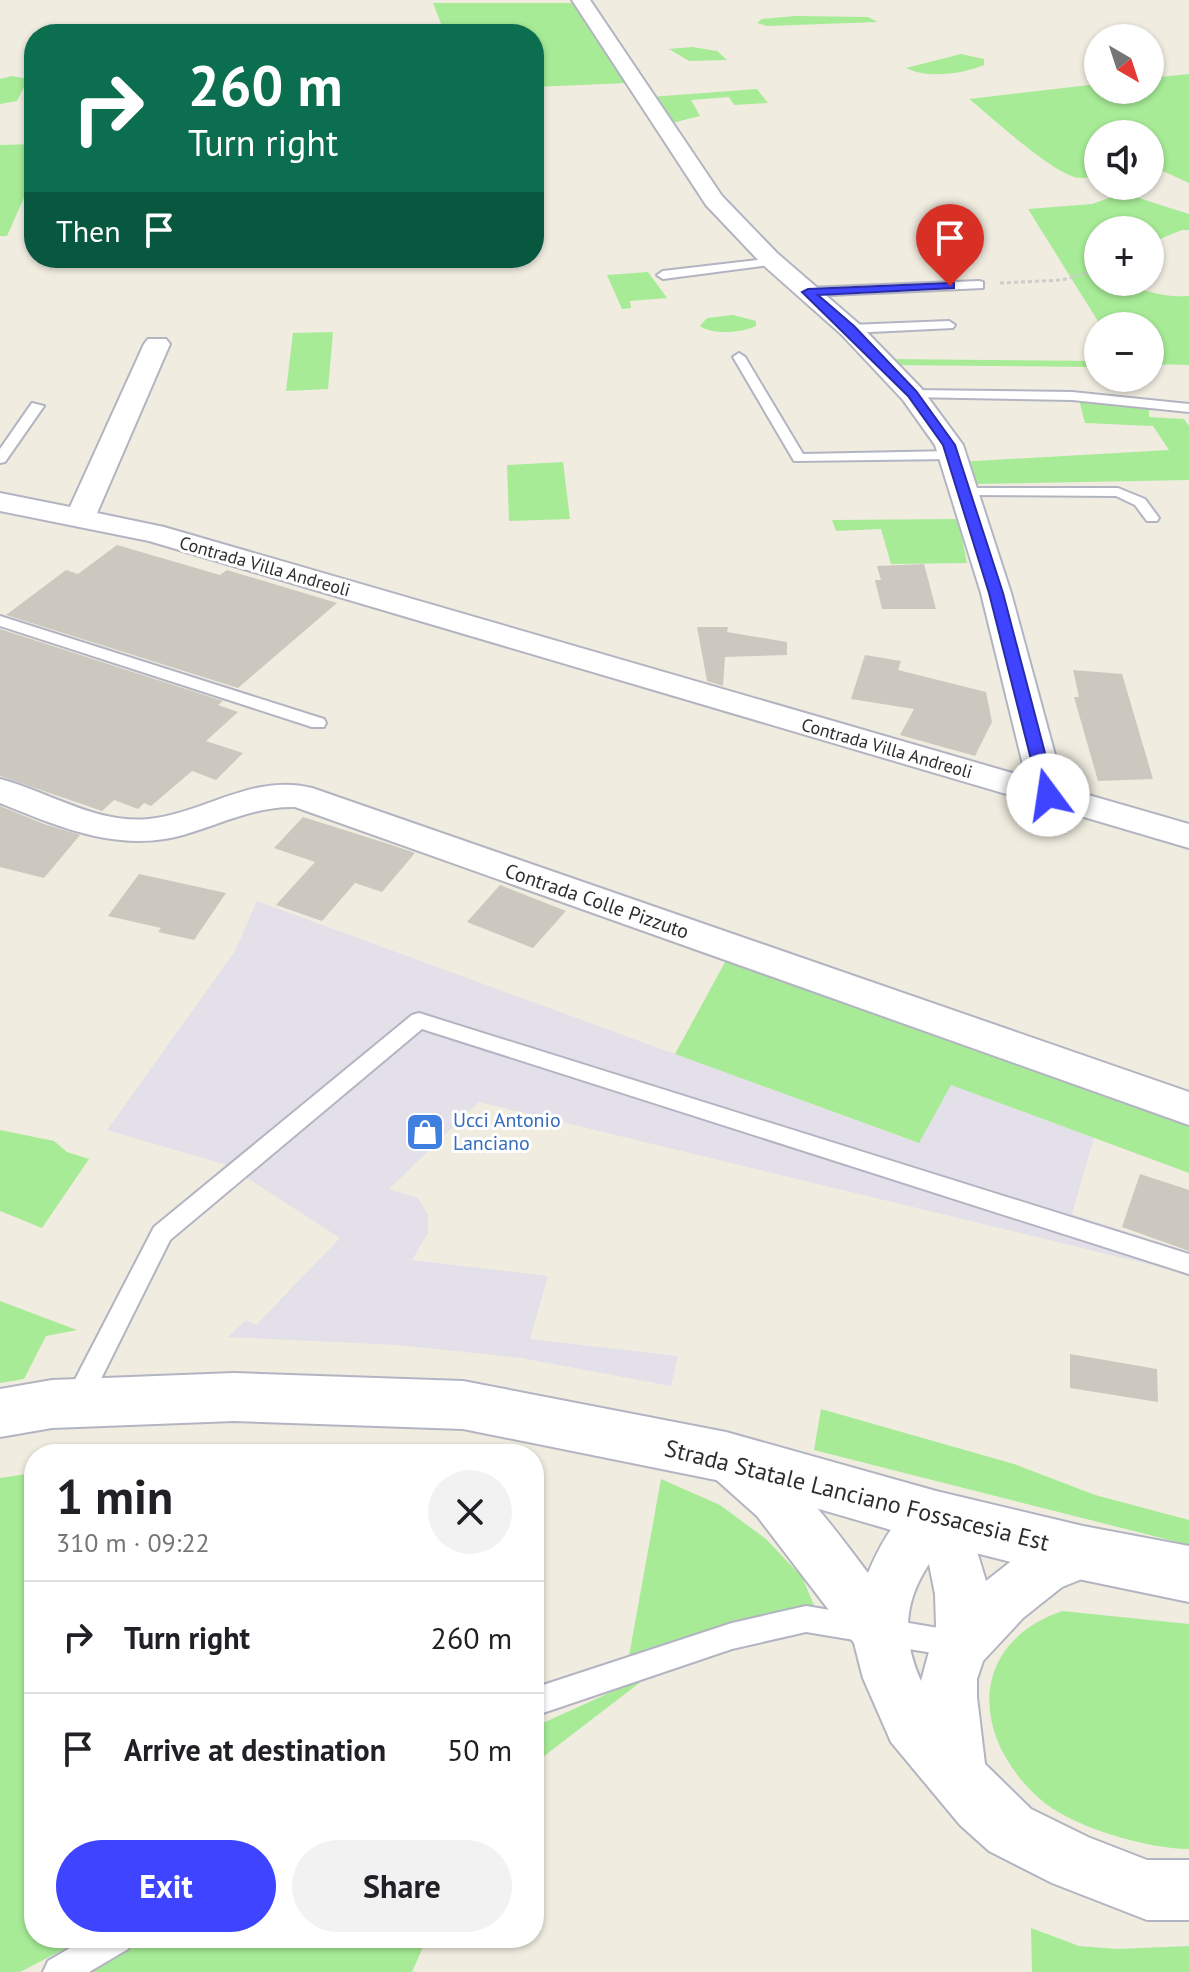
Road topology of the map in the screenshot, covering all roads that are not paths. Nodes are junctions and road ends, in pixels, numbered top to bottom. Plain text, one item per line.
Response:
1 (581, 0) edge
2 (774, 262) junction
3 (663, 275) dead end
4 (979, 285) road end
5 (808, 292) junction
6 (949, 325) dead end
7 (850, 329) junction
8 (157, 344) dead end
9 (739, 357) dead end
10 (912, 394) junction
11 (37, 406) dead end
12 (1189, 408) edge
13 (952, 455) junction
14 (0, 459) edge
15 (965, 492) junction
16 (0, 502) edge
17 (80, 518) junction
18 (1152, 518) dead end
19 (0, 621) edge
20 (318, 723) dead end
21 (0, 790) edge
22 (1048, 795) junction
23 (1189, 836) edge
24 (1189, 1109) edge
25 (1189, 1264) edge
26 (76, 1403) junction
27 (0, 1413) edge
28 (726, 1457) junction
29 (936, 1517) junction
30 (1083, 1553) junction
31 (1189, 1574) edge
32 (878, 1631) junction
33 (961, 1645) junction
34 (544, 1699) edge
35 (959, 1779) junction
36 (1189, 1890) edge
37 (100, 1948) edge
38 (59, 1972) edge

1 - 2 street
2 - 3 lane
2 - 5 street
4 - 5 lane
5 - 7 street
6 - 7 lane
7 - 10 street
8 - 17 street
9 - 13 lane
10 - 12 lane
10 - 13 street
11 - 14 lane
13 - 15 street
15 - 18 lane
15 - 22 street
16 - 17 street, Contrada Villa Andreoli
17 - 22 street, Contrada Villa Andreoli
19 - 20 lane
21 - 24 street, Contrada Colle Pizzuto
22 - 23 street, Contrada Villa Andreoli
25 - 26 lane
26 - 27 main road, Strada Statale Lanciano Fossacesia Est
26 - 28 main road, Strada Statale Lanciano Fossacesia Est
28 - 29 main road, Strada Statale Lanciano Fossacesia Est
28 - 32 street
29 - 30 main road, Strada Statale Lanciano Fossacesia Est
29 - 32 street
29 - 33 street
30 - 31 main road, Strada Statale Lanciano Fossacesia Est
30 - 33 street
32 - 33 lane
32 - 34 lane
32 - 35 street
33 - 35 street
35 - 36 street
37 - 38 lane

